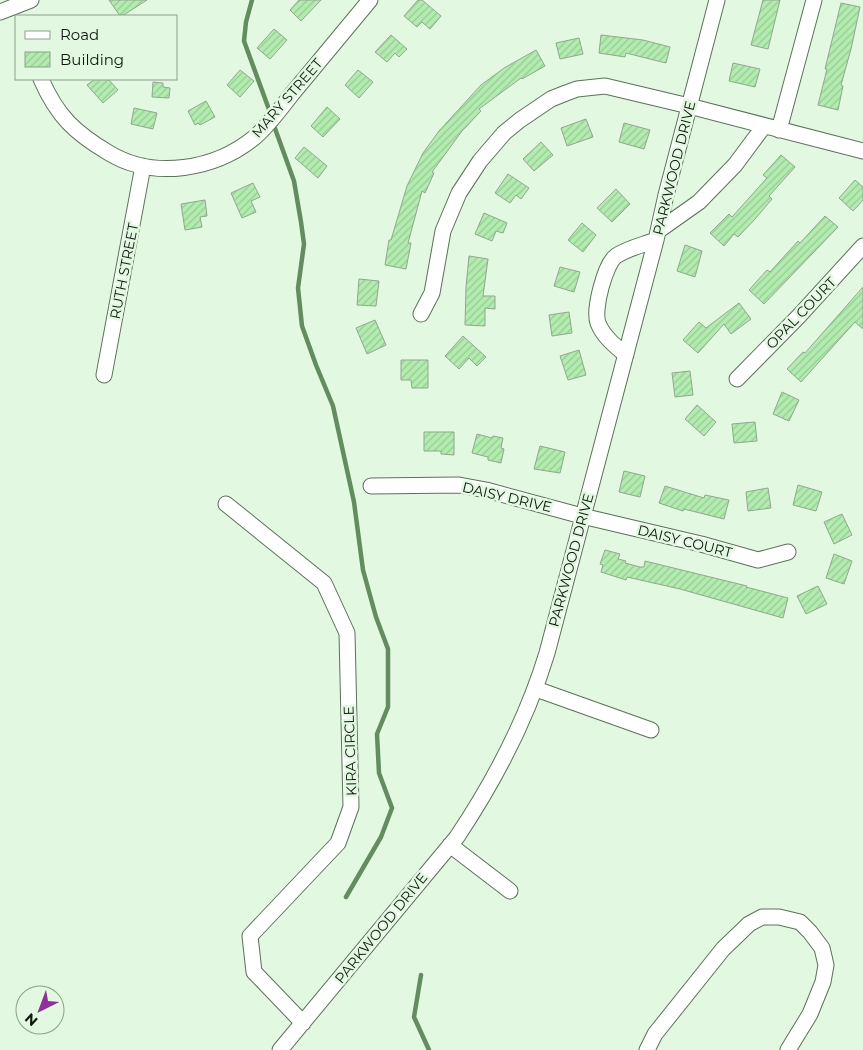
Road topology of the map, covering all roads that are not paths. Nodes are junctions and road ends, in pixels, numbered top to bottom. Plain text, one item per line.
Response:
1 (31, 0) edge
2 (370, 0) edge
3 (717, 0) edge
4 (814, 0) edge
5 (17, 11) edge
6 (0, 12) edge
7 (41, 80) edge
8 (689, 106) junction
9 (772, 128) junction
10 (863, 151) edge
11 (144, 166) junction
12 (657, 236) junction
13 (863, 246) edge
14 (422, 314) dead end
15 (626, 355) junction
16 (104, 375) dead end
17 (737, 379) dead end
18 (371, 486) dead end
19 (226, 504) dead end
20 (582, 516) junction
21 (788, 552) dead end
22 (536, 689) junction
23 (651, 730) dead end
24 (450, 845) junction
25 (510, 891) dead end
26 (303, 1023) junction
27 (280, 1050) edge
28 (647, 1050) edge
29 (788, 1050) edge

1 - 5 street
2 - 11 street, MARY STREET
3 - 8 street, PARKWOOD DRIVE
4 - 9 street
5 - 6 street
7 - 11 street, MARY STREET
8 - 9 street
8 - 12 street, PARKWOOD DRIVE
8 - 14 street
9 - 10 street
9 - 12 street
11 - 16 street, RUTH STREET
12 - 15 street, PARKWOOD DRIVE
12 - 15 street
13 - 17 street, OPAL COURT
15 - 20 street, PARKWOOD DRIVE
18 - 20 street, DAISY DRIVE
19 - 26 street, KIRA CIRCLE
20 - 21 street, DAISY COURT
20 - 22 street, PARKWOOD DRIVE
22 - 23 street
22 - 24 street, PARKWOOD DRIVE
24 - 25 street
24 - 26 street, PARKWOOD DRIVE
26 - 27 street, PARKWOOD DRIVE
28 - 29 street

